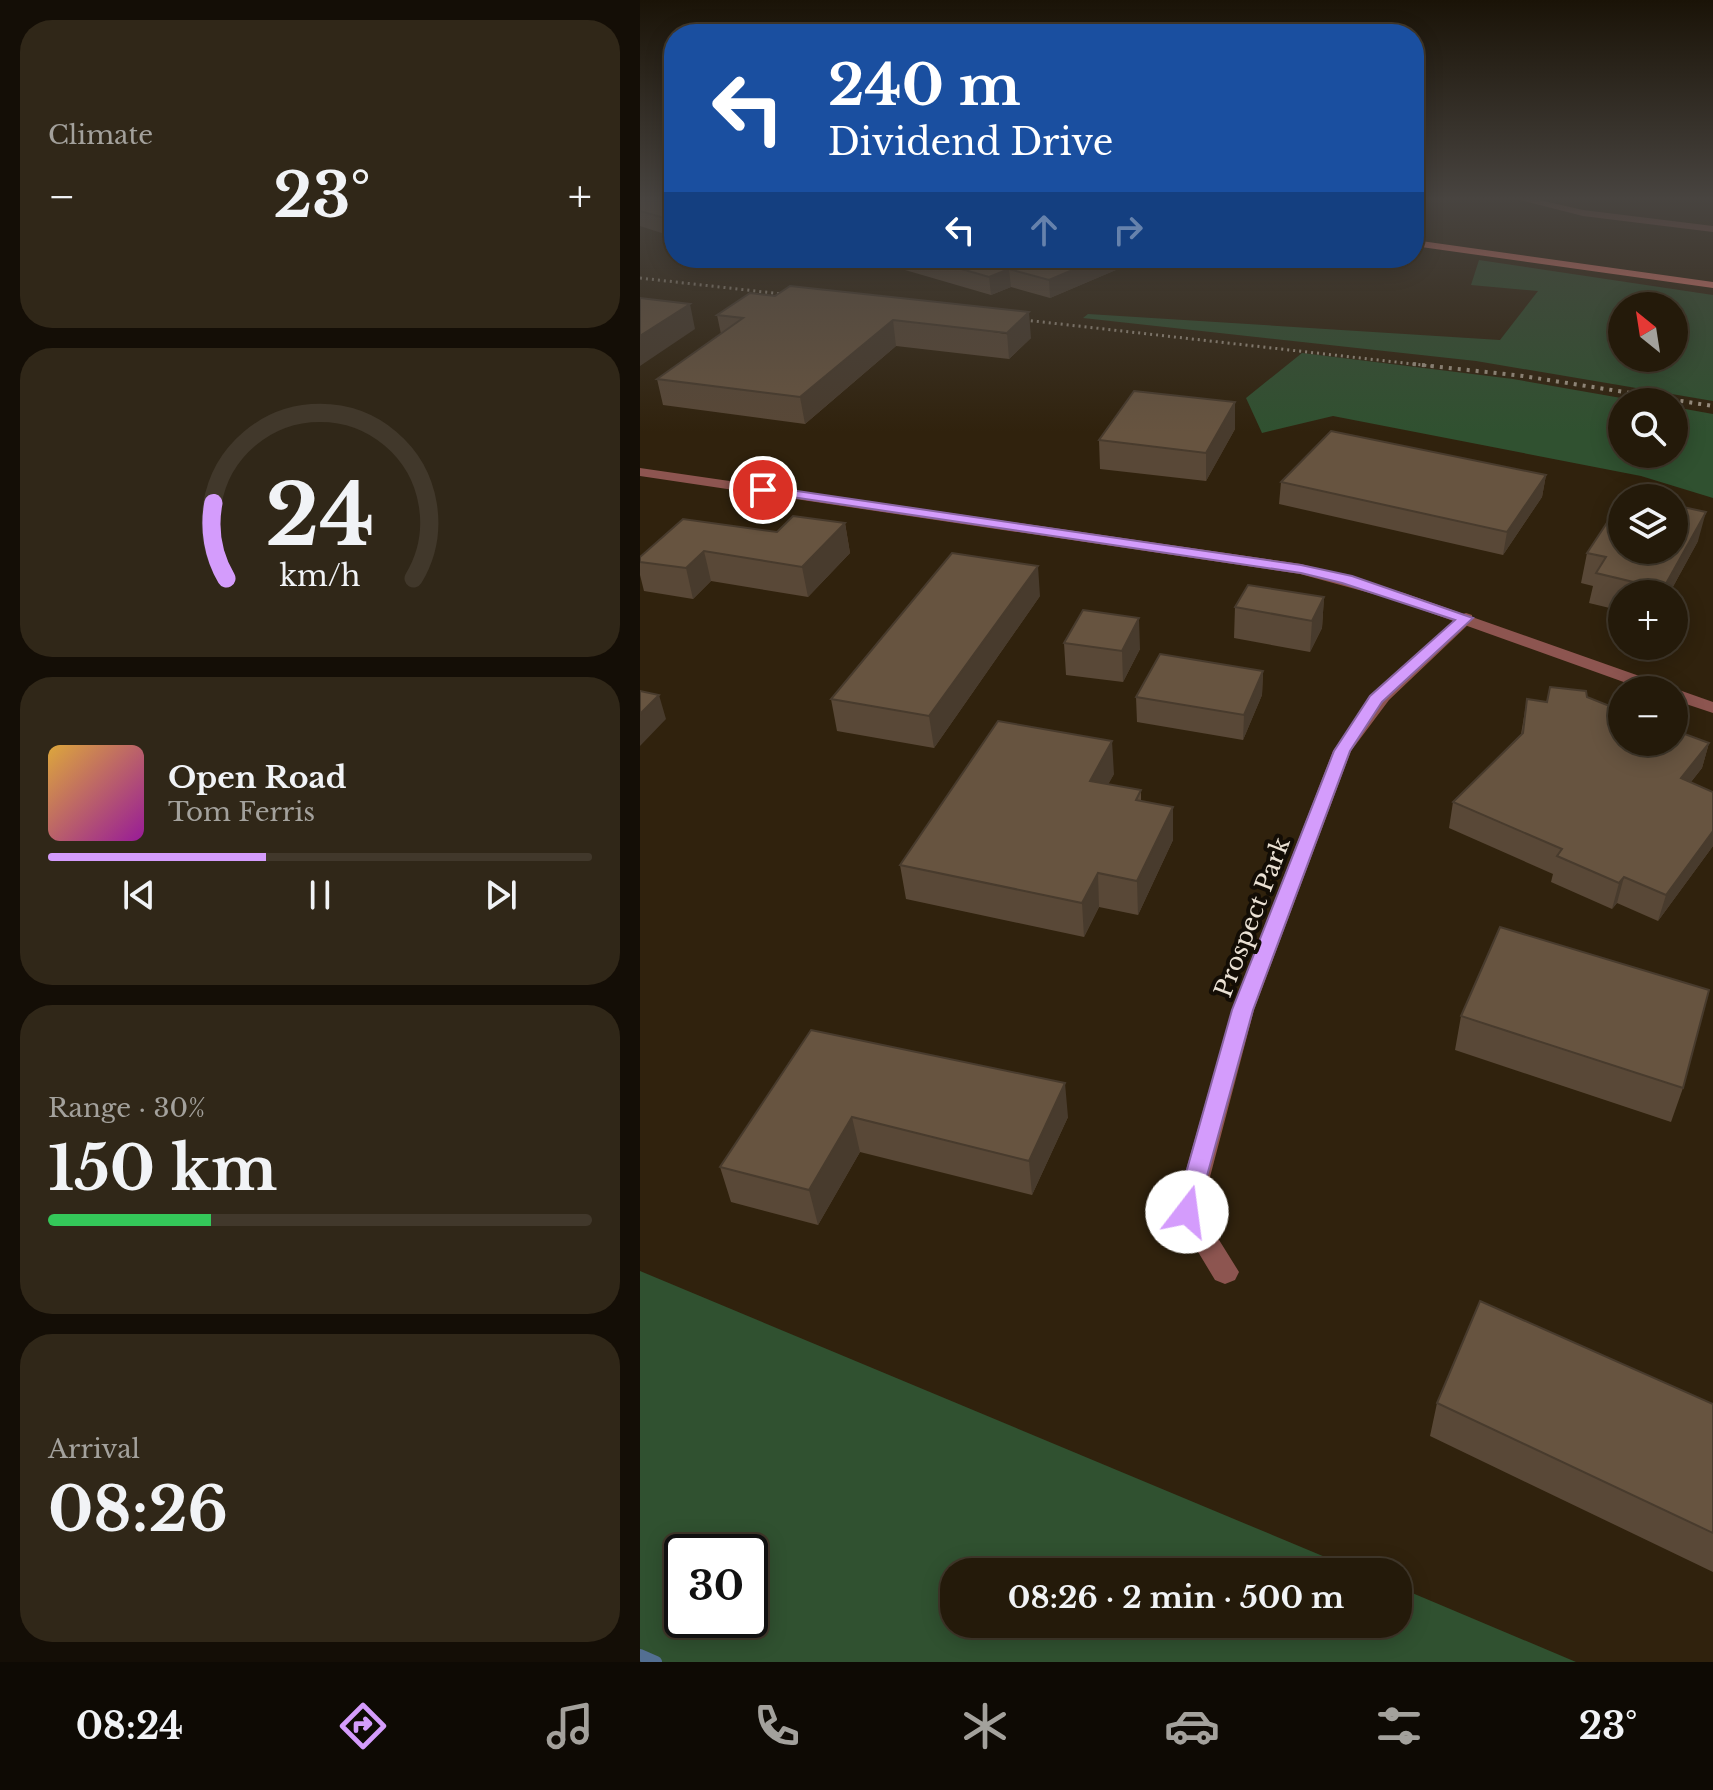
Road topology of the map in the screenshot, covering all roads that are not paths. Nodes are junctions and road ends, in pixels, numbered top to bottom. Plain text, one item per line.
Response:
1 (1653, 277) edge
2 (1713, 285) edge
3 (640, 472) edge
4 (1466, 618) junction
5 (1625, 676) edge
6 (1688, 699) edge
7 (1713, 708) edge
8 (1225, 1272) dead end

1 - 2 main road
3 - 4 street
4 - 5 street
4 - 8 street, Prospect Park
6 - 7 street

